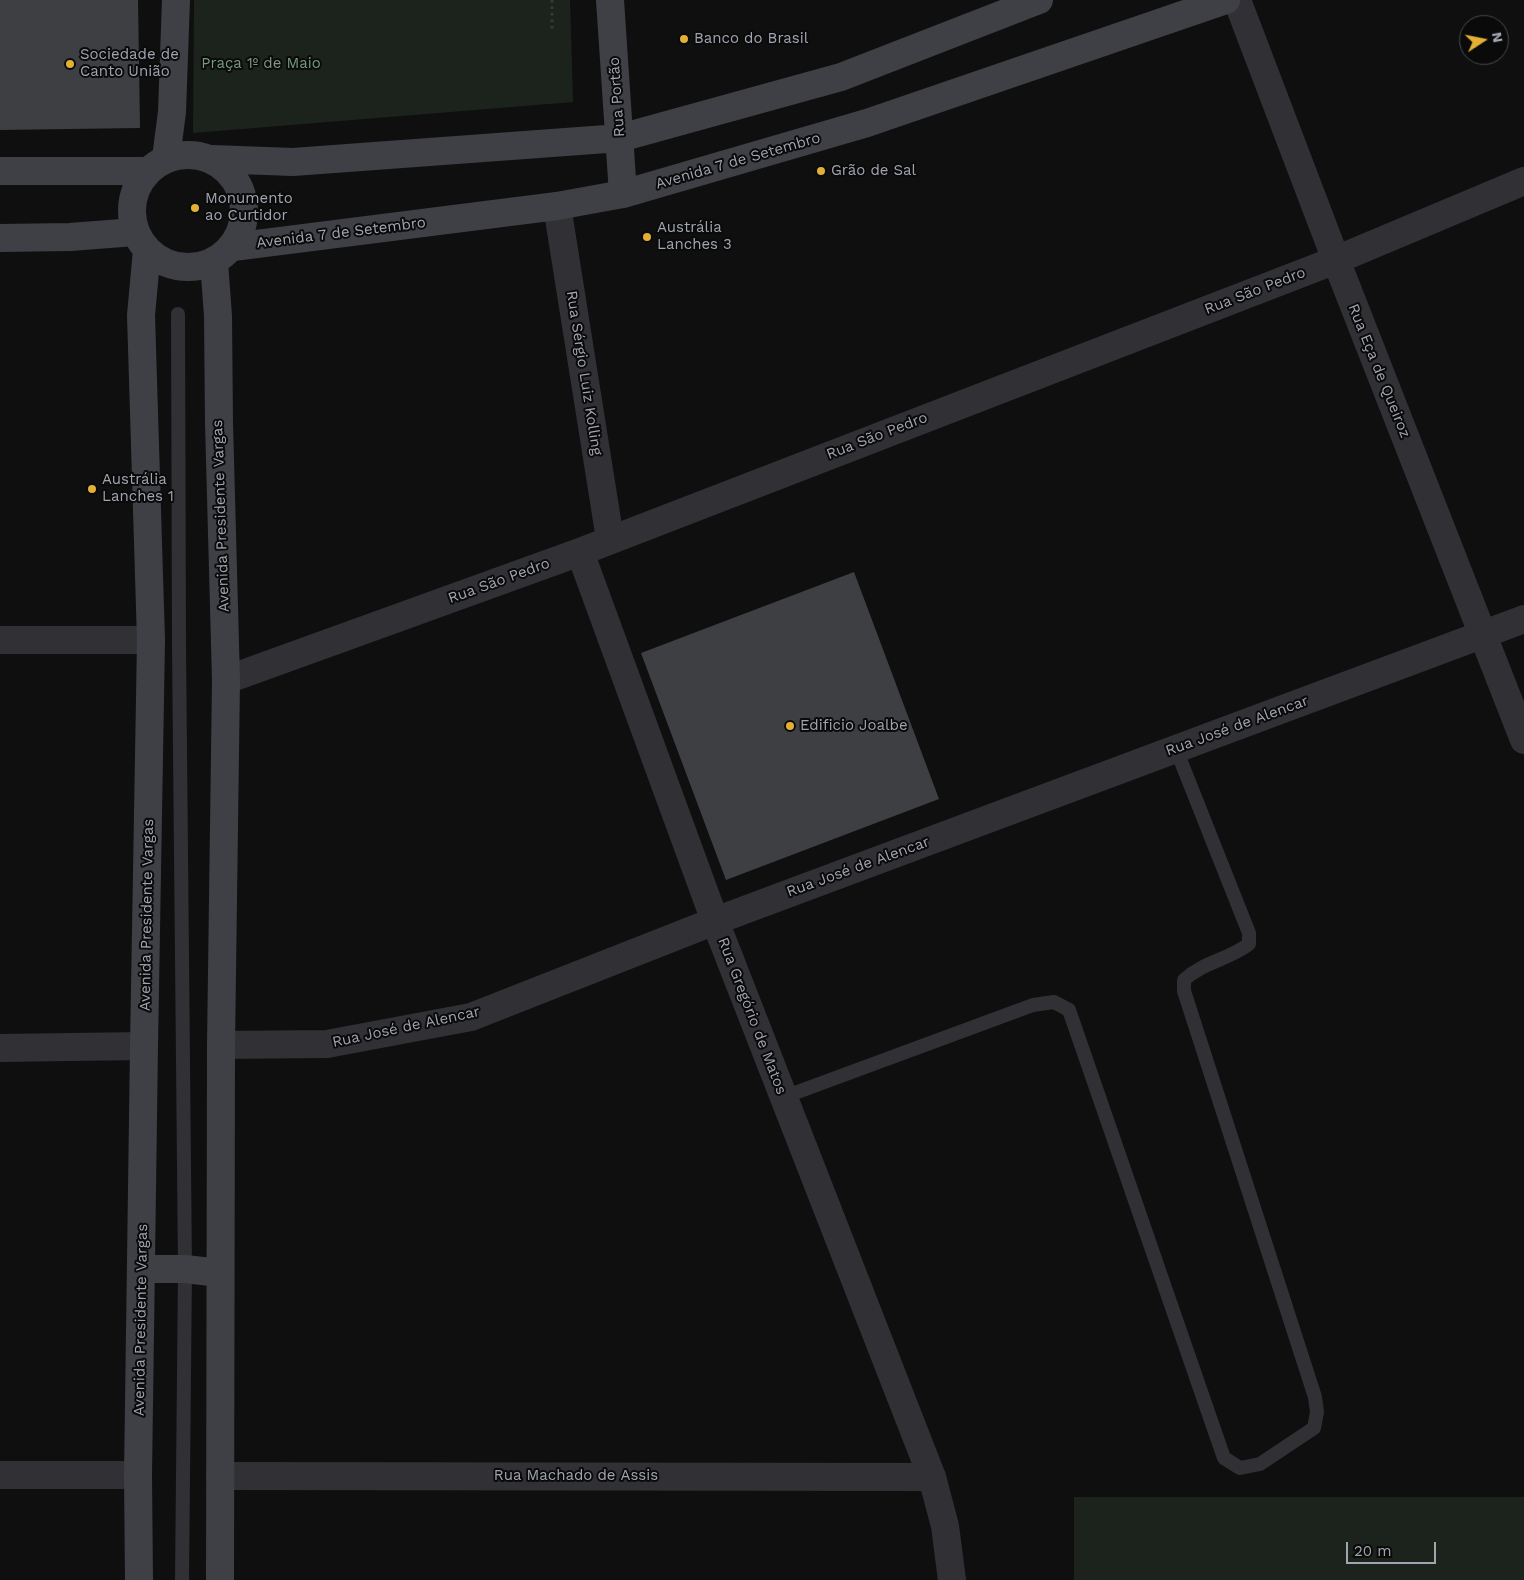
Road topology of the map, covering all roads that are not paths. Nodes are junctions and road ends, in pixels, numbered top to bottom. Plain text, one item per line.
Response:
1 (176, 0) edge
2 (610, 0) edge
3 (1039, 0) edge
4 (1226, 0) edge
5 (1238, 0) edge
6 (620, 138) junction
7 (212, 159) junction
8 (157, 164) junction
9 (0, 171) edge
10 (1524, 181) edge
11 (624, 194) junction
12 (557, 206) junction
13 (0, 238) edge
14 (141, 241) junction
15 (224, 255) junction
16 (1336, 260) junction
17 (178, 314) dead end
18 (610, 539) junction
19 (580, 552) junction
20 (1524, 620) edge
21 (1484, 634) junction
22 (0, 640) edge
23 (151, 640) junction
24 (226, 680) junction
25 (1524, 740) edge
26 (1176, 749) junction
27 (715, 921) junction
28 (221, 1045) junction
29 (144, 1046) junction
30 (0, 1048) edge
31 (784, 1097) junction
32 (142, 1269) junction
33 (185, 1269) junction
34 (220, 1273) junction
35 (0, 1475) edge
36 (138, 1475) junction
37 (220, 1476) junction
38 (932, 1477) junction
39 (139, 1580) edge
40 (182, 1580) edge
41 (220, 1580) edge
42 (952, 1580) edge

1 - 8 main road
2 - 6 main road, Rua Portão
3 - 6 main road
4 - 11 main road, Avenida 7 de Setembro
5 - 16 street, Rua Eça de Queiroz
6 - 7 main road
6 - 11 main road, Rua Portão
7 - 8 main road
7 - 15 main road
8 - 9 main road
8 - 14 main road
10 - 16 street, Rua São Pedro
11 - 12 main road, Avenida 7 de Setembro
12 - 15 main road, Avenida 7 de Setembro
12 - 18 street, Rua Sérgio Luiz Kolling
13 - 14 main road
14 - 15 main road
14 - 23 main road, Avenida Presidente Vargas
15 - 24 main road, Avenida Presidente Vargas
16 - 18 street, Rua São Pedro
16 - 21 street, Rua Eça de Queiroz
17 - 33 lane
18 - 19 street, Rua São Pedro
19 - 24 street, Rua São Pedro
19 - 27 street, Rua Gregório de Matos
20 - 21 street, Rua José de Alencar
21 - 25 street, Rua Eça de Queiroz
21 - 26 street, Rua José de Alencar
22 - 23 street
23 - 29 main road, Avenida Presidente Vargas
24 - 28 main road, Avenida Presidente Vargas
26 - 27 street, Rua José de Alencar
26 - 31 lane
27 - 28 street, Rua José de Alencar
27 - 31 street, Rua Gregório de Matos
28 - 34 main road, Avenida Presidente Vargas
29 - 30 street
29 - 32 main road, Avenida Presidente Vargas
31 - 38 street, Rua Gregório de Matos
32 - 33 main road
32 - 36 main road, Avenida Presidente Vargas
33 - 34 main road
33 - 40 lane
34 - 37 main road, Avenida Presidente Vargas
35 - 36 street
36 - 39 main road, Avenida Presidente Vargas
37 - 38 street, Rua Machado de Assis
37 - 41 main road, Avenida Presidente Vargas
38 - 42 street, Rua Gregório de Matos

